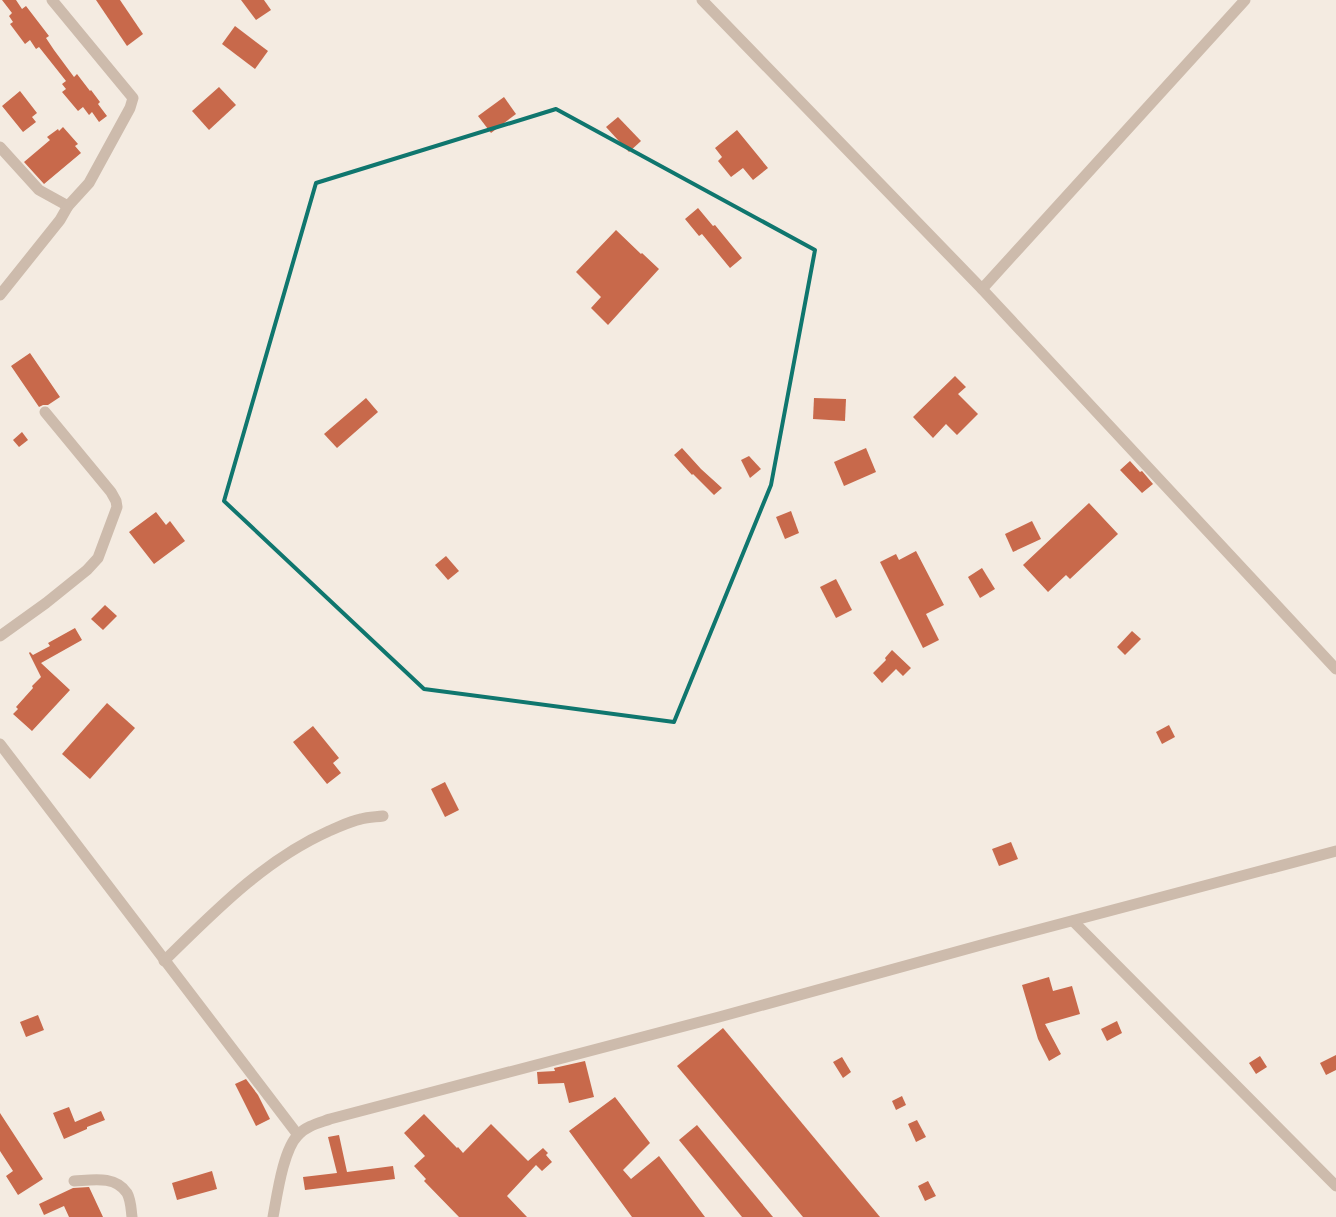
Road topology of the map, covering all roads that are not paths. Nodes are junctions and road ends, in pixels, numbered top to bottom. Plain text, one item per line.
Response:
1 (52, 0) edge
2 (702, 0) edge
3 (1245, 0) edge
4 (0, 146) edge
5 (68, 206) junction
6 (982, 289) junction
7 (0, 295) edge
8 (45, 412) dead end
9 (0, 636) edge
10 (1336, 669) edge
11 (0, 744) edge
12 (384, 816) dead end
13 (1336, 851) edge
14 (1073, 921) junction
15 (164, 961) junction
16 (298, 1134) junction
17 (74, 1181) dead end
18 (1336, 1186) edge
19 (132, 1217) edge
20 (273, 1217) edge

1 - 5 street
2 - 6 street
3 - 6 street
4 - 5 street
5 - 7 street
6 - 10 street
8 - 9 street
11 - 15 street
12 - 15 street
13 - 14 street
14 - 16 street
14 - 18 street
15 - 16 street
16 - 20 street
17 - 19 street

